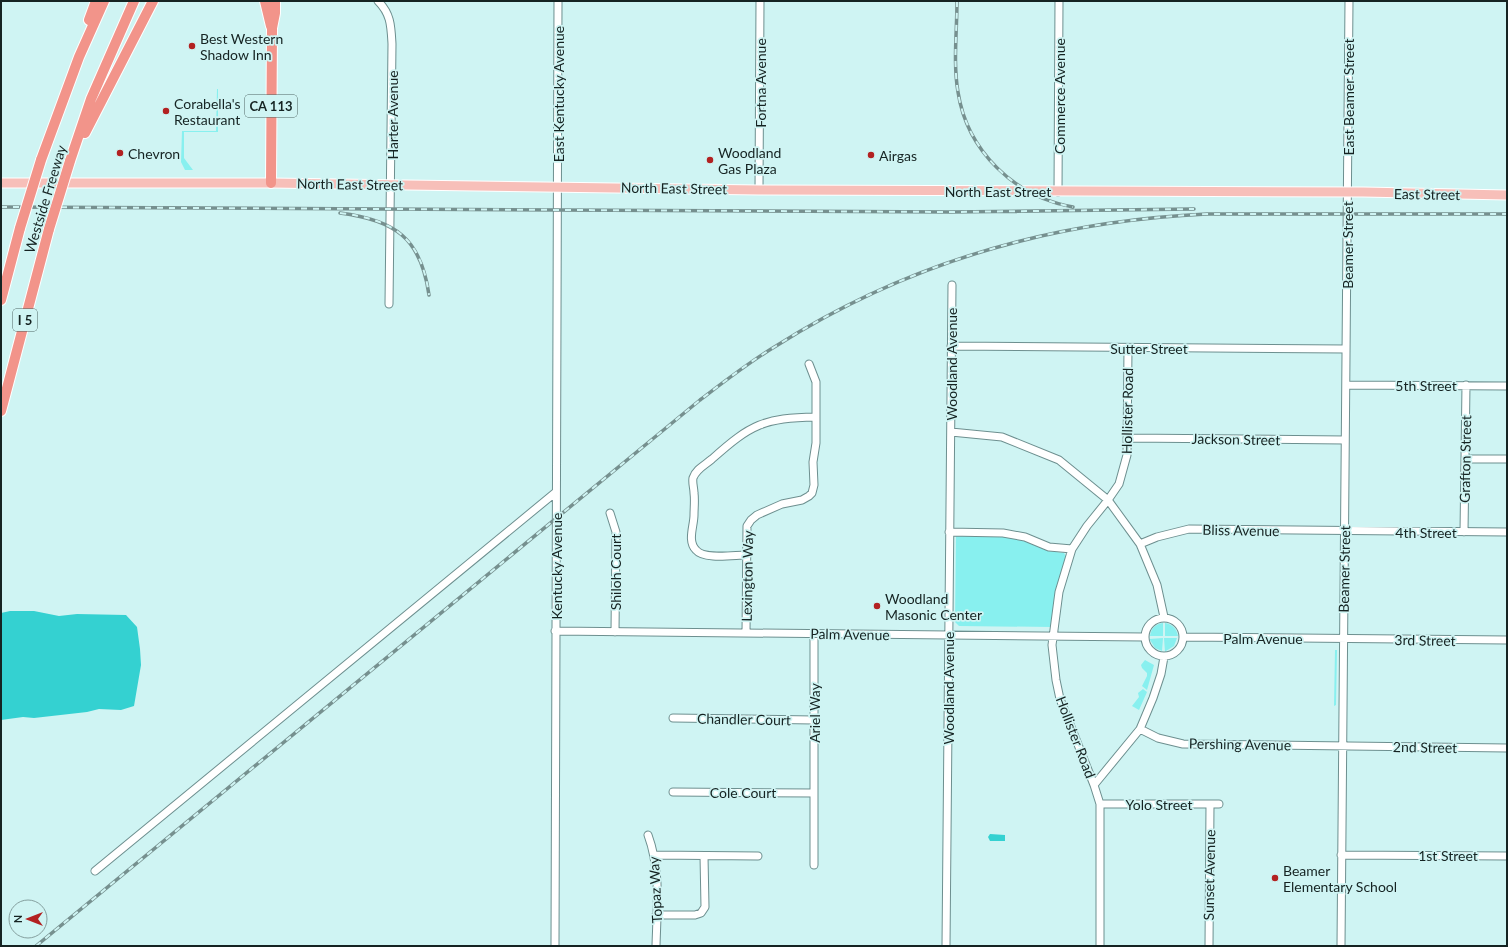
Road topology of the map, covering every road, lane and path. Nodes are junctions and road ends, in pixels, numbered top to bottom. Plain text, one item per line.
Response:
1 (96, 1) edge
2 (104, 1) edge
3 (134, 1) edge
4 (153, 1) edge
5 (265, 1) edge
6 (276, 1) edge
7 (378, 1) edge
8 (558, 1) edge
9 (760, 1) edge
10 (1059, 1) edge
11 (1348, 1) edge
12 (272, 28) junction
13 (79, 57) junction
14 (74, 150) junction
15 (1, 183) edge
16 (271, 183) junction
17 (391, 185) junction
18 (558, 187) junction
19 (759, 190) junction
20 (1058, 192) junction
21 (1347, 192) junction
22 (1507, 195) edge
23 (952, 285) dead end
24 (1, 300) edge
25 (388, 304) dead end
26 (951, 346) junction
27 (1128, 348) junction
28 (1346, 349) junction
29 (809, 364) dead end
30 (1466, 385) junction
31 (1346, 386) junction
32 (1507, 386) edge
33 (1, 411) edge
34 (816, 417) junction
35 (950, 432) junction
36 (1127, 438) junction
37 (1345, 440) junction
38 (1465, 458) junction
39 (1507, 459) edge
40 (556, 492) junction
41 (1108, 500) junction
42 (610, 513) dead end
43 (1344, 531) junction
44 (949, 532) junction
45 (1464, 532) junction
46 (1507, 532) edge
47 (1140, 544) junction
48 (1072, 549) junction
49 (746, 555) junction
50 (1164, 618) junction
51 (555, 631) junction
52 (615, 632) junction
53 (746, 633) junction
54 (814, 634) junction
55 (948, 636) junction
56 (1053, 636) junction
57 (1144, 637) junction
58 (1183, 637) junction
59 (1343, 639) junction
60 (1507, 640) edge
61 (1164, 657) junction
62 (673, 718) dead end
63 (814, 720) junction
64 (1140, 729) junction
65 (1342, 746) junction
66 (1507, 748) edge
67 (1094, 785) junction
68 (673, 792) dead end
69 (814, 792) junction
70 (1100, 804) junction
71 (1210, 804) junction
72 (1219, 804) dead end
73 (648, 835) dead end
74 (654, 855) junction
75 (1342, 855) junction
76 (704, 856) junction
77 (758, 856) dead end
78 (1507, 856) edge
79 (814, 865) dead end
80 (96, 871) dead end
81 (656, 915) junction
82 (555, 946) edge
83 (656, 946) edge
84 (946, 946) edge
85 (1100, 946) edge
86 (1208, 946) edge
87 (1341, 946) edge

1 - 13 highway
2 - 13 highway, Westside Freeway / I 5
3 - 14 highway, Westside Freeway / I 5
4 - 14 highway
5 - 12 highway
6 - 12 highway, CA 113
7 - 17 street, Harter Avenue
8 - 18 street, East Kentucky Avenue
9 - 19 street, Fortna Avenue
10 - 20 street, Commerce Avenue
11 - 21 street, East Beamer Street
12 - 16 highway, CA 113
13 - 24 highway, Westside Freeway / I 5, bridge
14 - 33 highway, Westside Freeway / I 5, bridge
15 - 16 main road, North East Street
16 - 17 main road, North East Street
17 - 18 main road, North East Street
17 - 25 street, Harter Avenue
18 - 19 main road, North East Street
18 - 40 street, Kentucky Avenue
19 - 20 main road, North East Street
20 - 21 main road, North East Street
21 - 22 main road, East Street
21 - 28 street, Beamer Street
23 - 26 street, Woodland Avenue
26 - 27 street, Sutter Street
26 - 35 street, Woodland Avenue
27 - 28 street, Sutter Street
27 - 36 street, Hollister Road
28 - 31 street, Beamer Street
29 - 34 street
30 - 31 street, 5th Street
30 - 32 street, 5th Street
30 - 38 street, Grafton Street
31 - 37 street, Beamer Street
34 - 49 street, Lexington Way
34 - 49 street
35 - 41 street
35 - 44 street, Woodland Avenue
36 - 37 street, Jackson Street
36 - 41 street, Hollister Road
37 - 43 street, Beamer Street
38 - 39 street
38 - 45 street, Grafton Street
40 - 51 street, Kentucky Avenue
40 - 80 street
41 - 47 street
41 - 48 street, Hollister Road
42 - 52 street, Shiloh Court
43 - 45 street, 4th Street
43 - 47 street, Bliss Avenue
43 - 59 street, Beamer Street
44 - 48 street
44 - 55 street, Woodland Avenue
45 - 46 street, 4th Street
47 - 50 street
48 - 56 street, Hollister Road
49 - 53 street, Lexington Way
50 - 57 street
50 - 58 street
51 - 52 street, Palm Avenue
51 - 82 street, Kentucky Avenue
52 - 53 street, Palm Avenue
53 - 54 street, Palm Avenue
54 - 55 street, Palm Avenue
54 - 63 street, Ariel Way
55 - 56 street, Palm Avenue
55 - 84 street, Woodland Avenue
56 - 57 street, Palm Avenue
56 - 67 street, Hollister Road
57 - 61 street
58 - 59 street, Palm Avenue
58 - 61 street
59 - 60 street, 3rd Street
59 - 65 street, Beamer Street
61 - 64 street
62 - 63 street, Chandler Court
63 - 69 street, Ariel Way
64 - 65 street, Pershing Avenue
64 - 67 street
65 - 66 street, 2nd Street
65 - 75 street, Beamer Street
67 - 70 street, Hollister Road
68 - 69 street, Cole Court
69 - 79 street, Ariel Way
70 - 71 street, Yolo Street
70 - 85 street, Hollister Road
71 - 72 street, Yolo Street
71 - 86 street, Sunset Avenue
73 - 74 street, Topaz Way
74 - 76 street
74 - 81 street, Topaz Way
75 - 78 street, 1st Street
75 - 87 street, Beamer Street
76 - 77 street
76 - 81 street
81 - 83 street, Topaz Way

